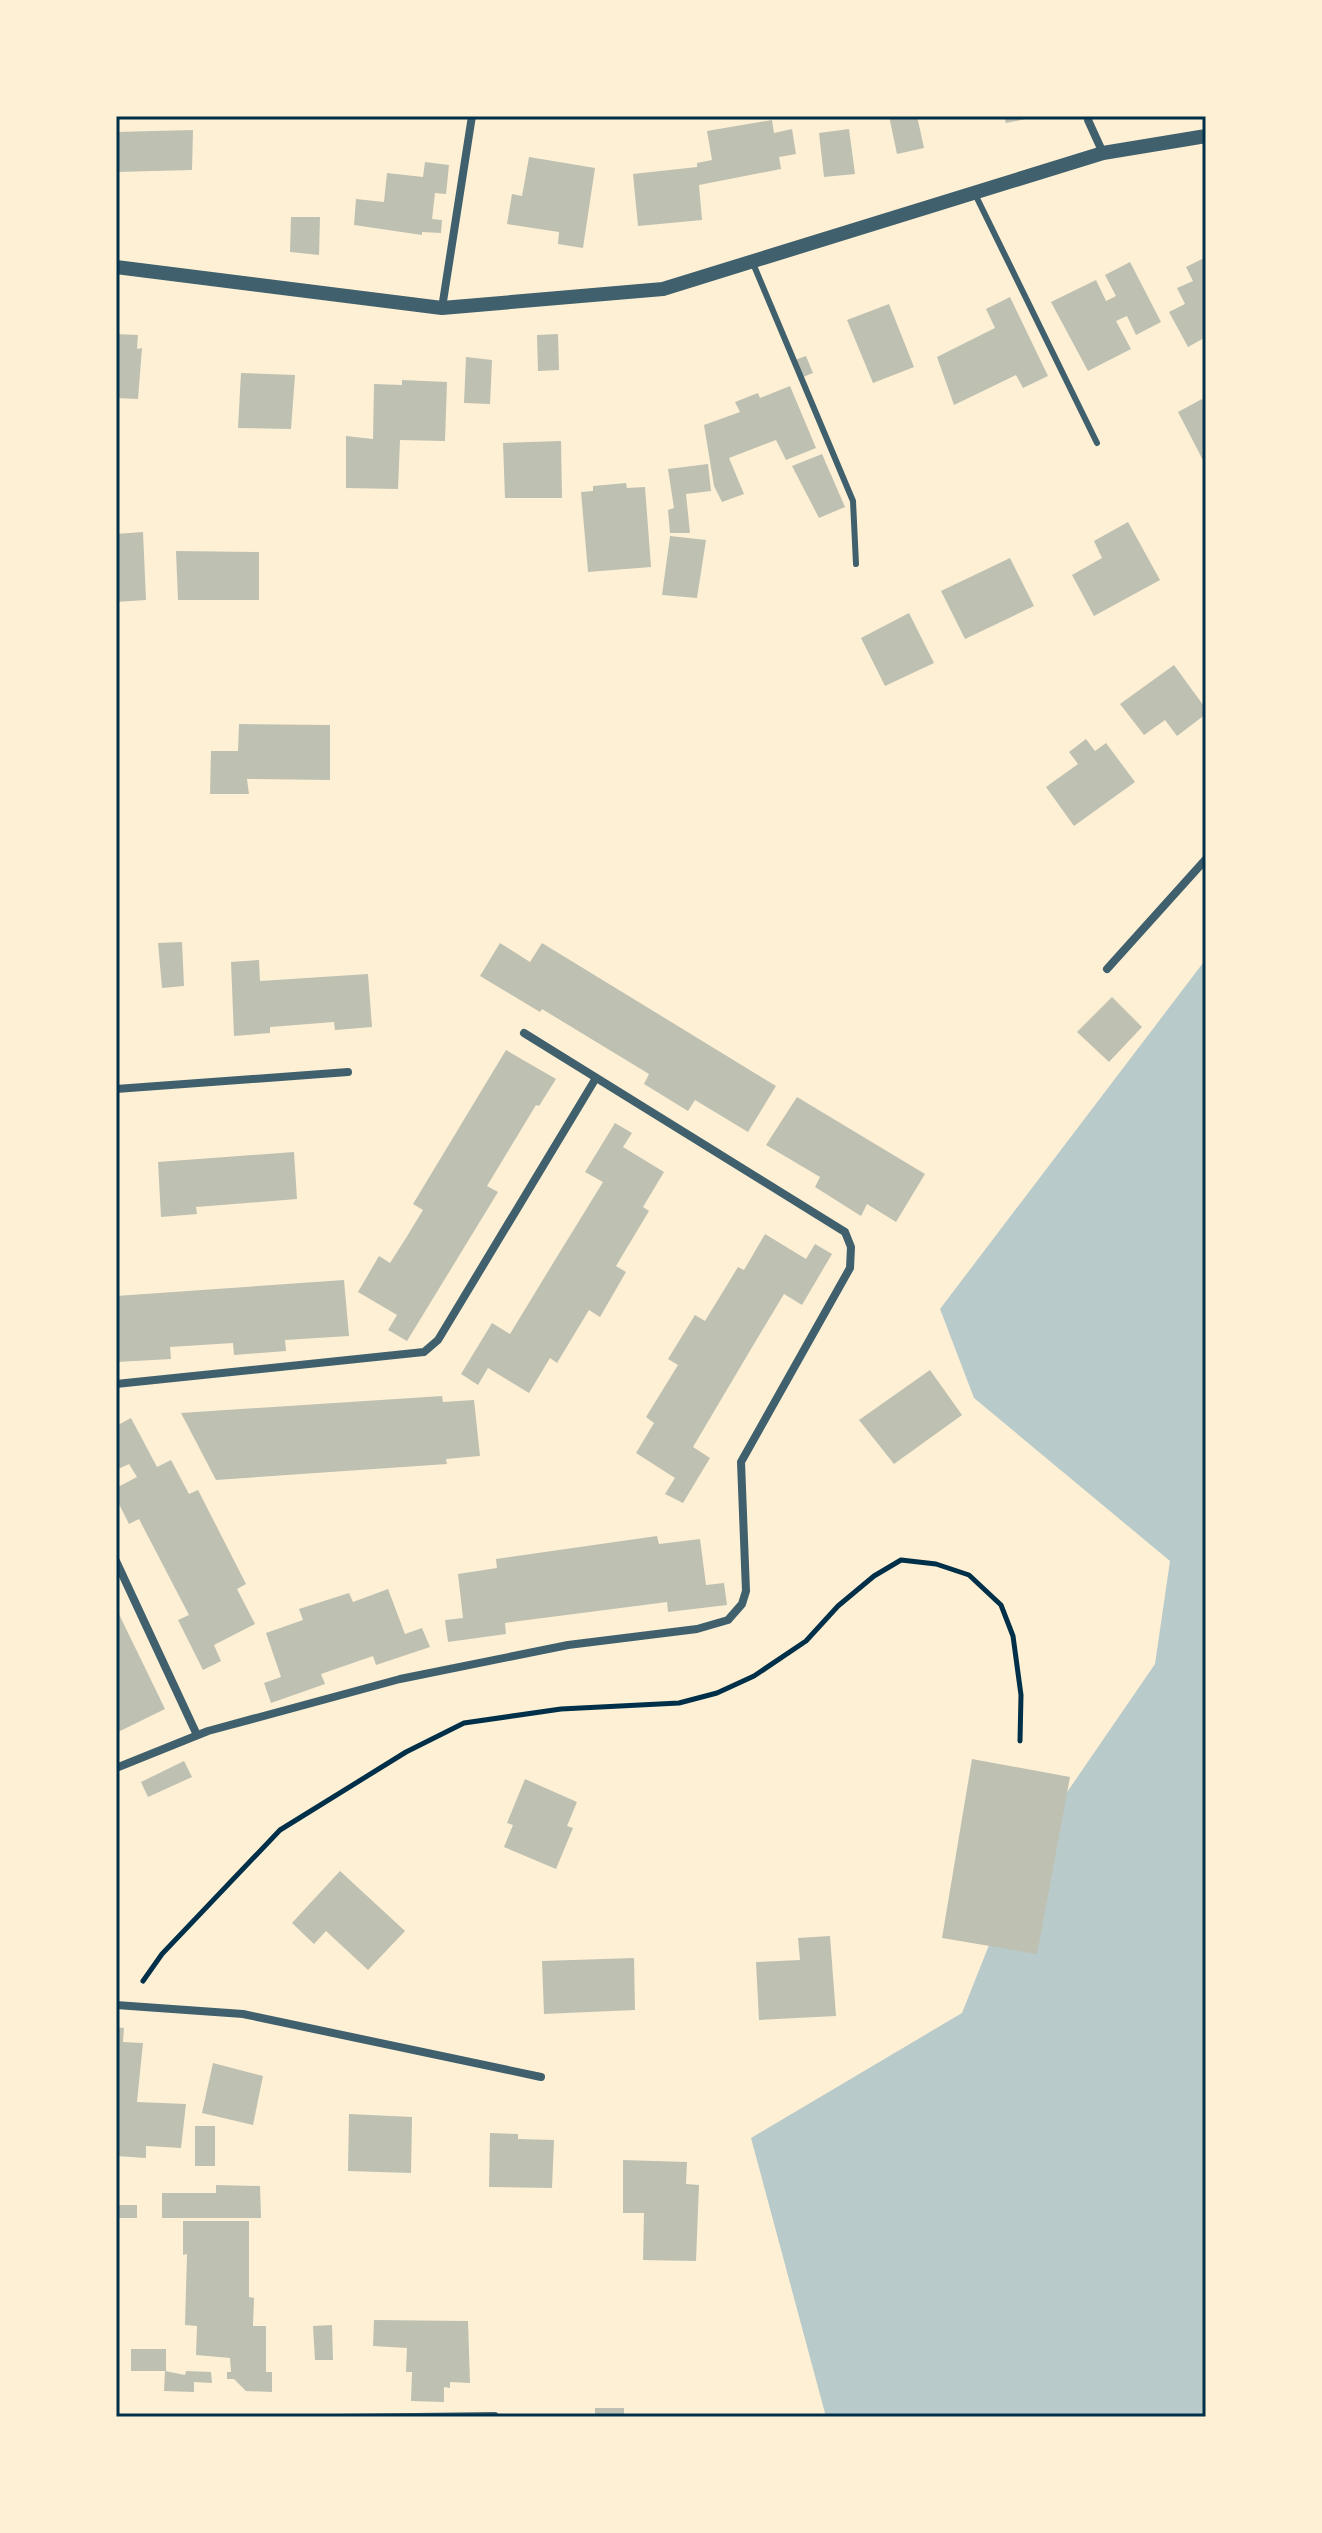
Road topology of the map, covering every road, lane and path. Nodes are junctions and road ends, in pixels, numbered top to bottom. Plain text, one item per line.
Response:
1 (472, 116) edge
2 (1089, 116) edge
3 (1206, 136) edge
4 (1103, 153) junction
5 (974, 192) junction
6 (752, 261) junction
7 (116, 267) edge
8 (442, 308) junction
9 (1097, 443) dead end
10 (856, 564) dead end
11 (1206, 859) edge
12 (1107, 969) dead end
13 (524, 1033) dead end
14 (348, 1072) dead end
15 (596, 1078) junction
16 (116, 1089) edge
17 (116, 1384) edge
18 (116, 1561) edge
19 (197, 1735) junction
20 (1020, 1741) dead end
21 (116, 1768) edge
22 (116, 2005) edge
23 (127, 2005) junction
24 (541, 2077) dead end
25 (495, 2415) dead end
26 (338, 2417) edge

1 - 8 street
2 - 4 street
3 - 4 street
4 - 5 street
5 - 6 street
5 - 9 lane
6 - 8 street
6 - 10 lane
7 - 8 street
11 - 12 street
13 - 15 street
14 - 16 street
15 - 17 street
15 - 19 street
18 - 19 street
19 - 21 street
20 - 23 path
22 - 23 street
23 - 24 street
25 - 26 lane

